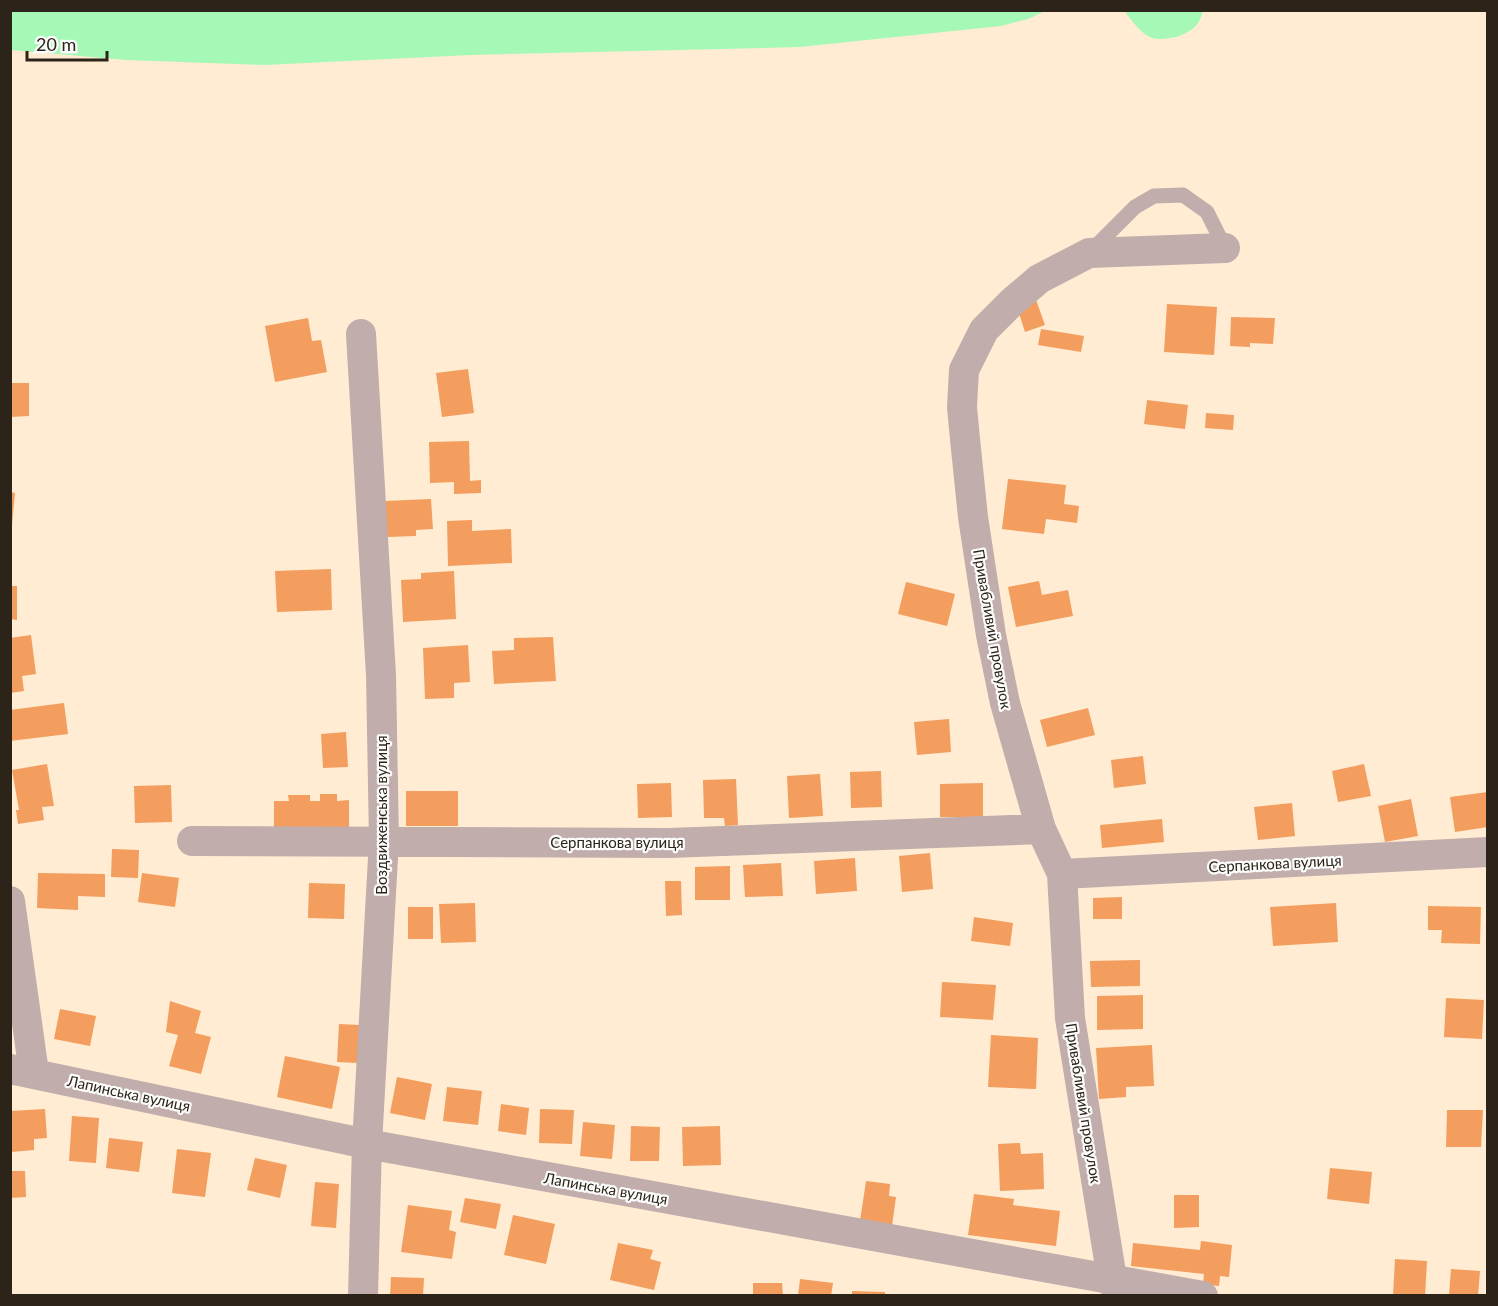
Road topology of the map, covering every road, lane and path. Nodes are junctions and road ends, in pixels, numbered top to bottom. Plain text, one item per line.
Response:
1 (1225, 248) joint
2 (1089, 253) junction
3 (361, 334) dead end
4 (1041, 829) junction
5 (384, 840) junction
6 (192, 841) dead end
7 (1488, 852) edge
8 (1062, 874) junction
9 (10, 901) edge
10 (22, 1071) edge
11 (367, 1144) junction
12 (1115, 1287) edge
13 (363, 1296) edge
14 (1203, 1296) edge

1 - 2 street, Привабливий провулок
1 - 2 lane
2 - 4 street, Привабливий провулок
3 - 5 street, Воздвиженська вулиця
4 - 5 street, Серпанкова вулиця
4 - 8 street, Привабливий провулок
5 - 6 street, Серпанкова вулиця
5 - 11 street, Воздвиженська вулиця
7 - 8 street, Серпанкова вулиця
8 - 12 street, Привабливий провулок
9 - 10 street
10 - 11 street, Лапинська вулиця
11 - 12 street, Лапинська вулиця
11 - 13 street, Воздвиженська вулиця
12 - 14 street, Лапинська вулиця

